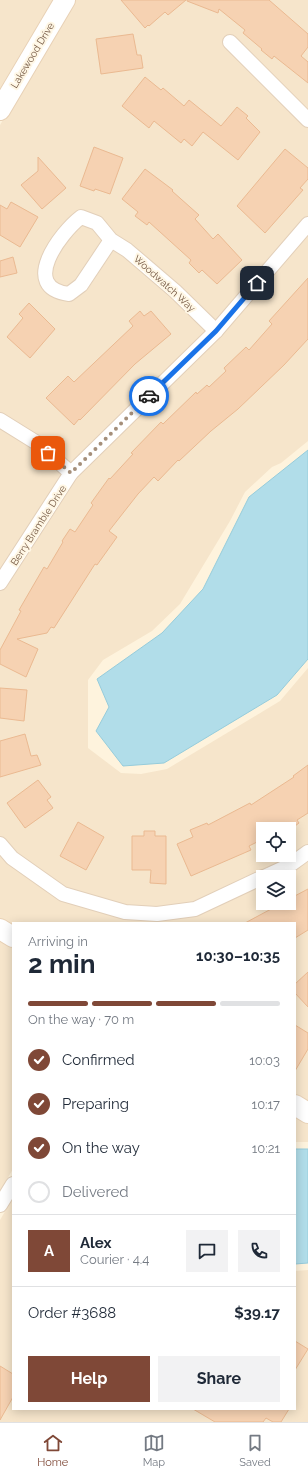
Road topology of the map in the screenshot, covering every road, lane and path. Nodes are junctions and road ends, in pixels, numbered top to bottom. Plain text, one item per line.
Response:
1 (65, 0) edge
2 (230, 42) dead end
3 (0, 110) edge
4 (308, 120) edge
5 (308, 224) edge
6 (111, 240) junction
7 (216, 331) junction
8 (0, 420) edge
9 (71, 473) junction
10 (0, 584) edge
11 (0, 844) edge
12 (308, 852) edge
13 (279, 870) edge
14 (256, 881) edge
15 (0, 929) edge
16 (12, 936) edge
17 (296, 1106) edge
18 (308, 1113) edge
19 (12, 1186) edge
20 (0, 1205) edge

1 - 3 street, Lakewood Drive
2 - 4 street
5 - 7 street, Berry Bramble Drive
6 - 6 street, Woodwatch Way
6 - 7 street, Woodwatch Way
7 - 9 street, Berry Bramble Drive
8 - 9 street
9 - 10 street, Berry Bramble Drive
11 - 14 street
12 - 13 street
15 - 16 street
17 - 18 street
19 - 20 street

